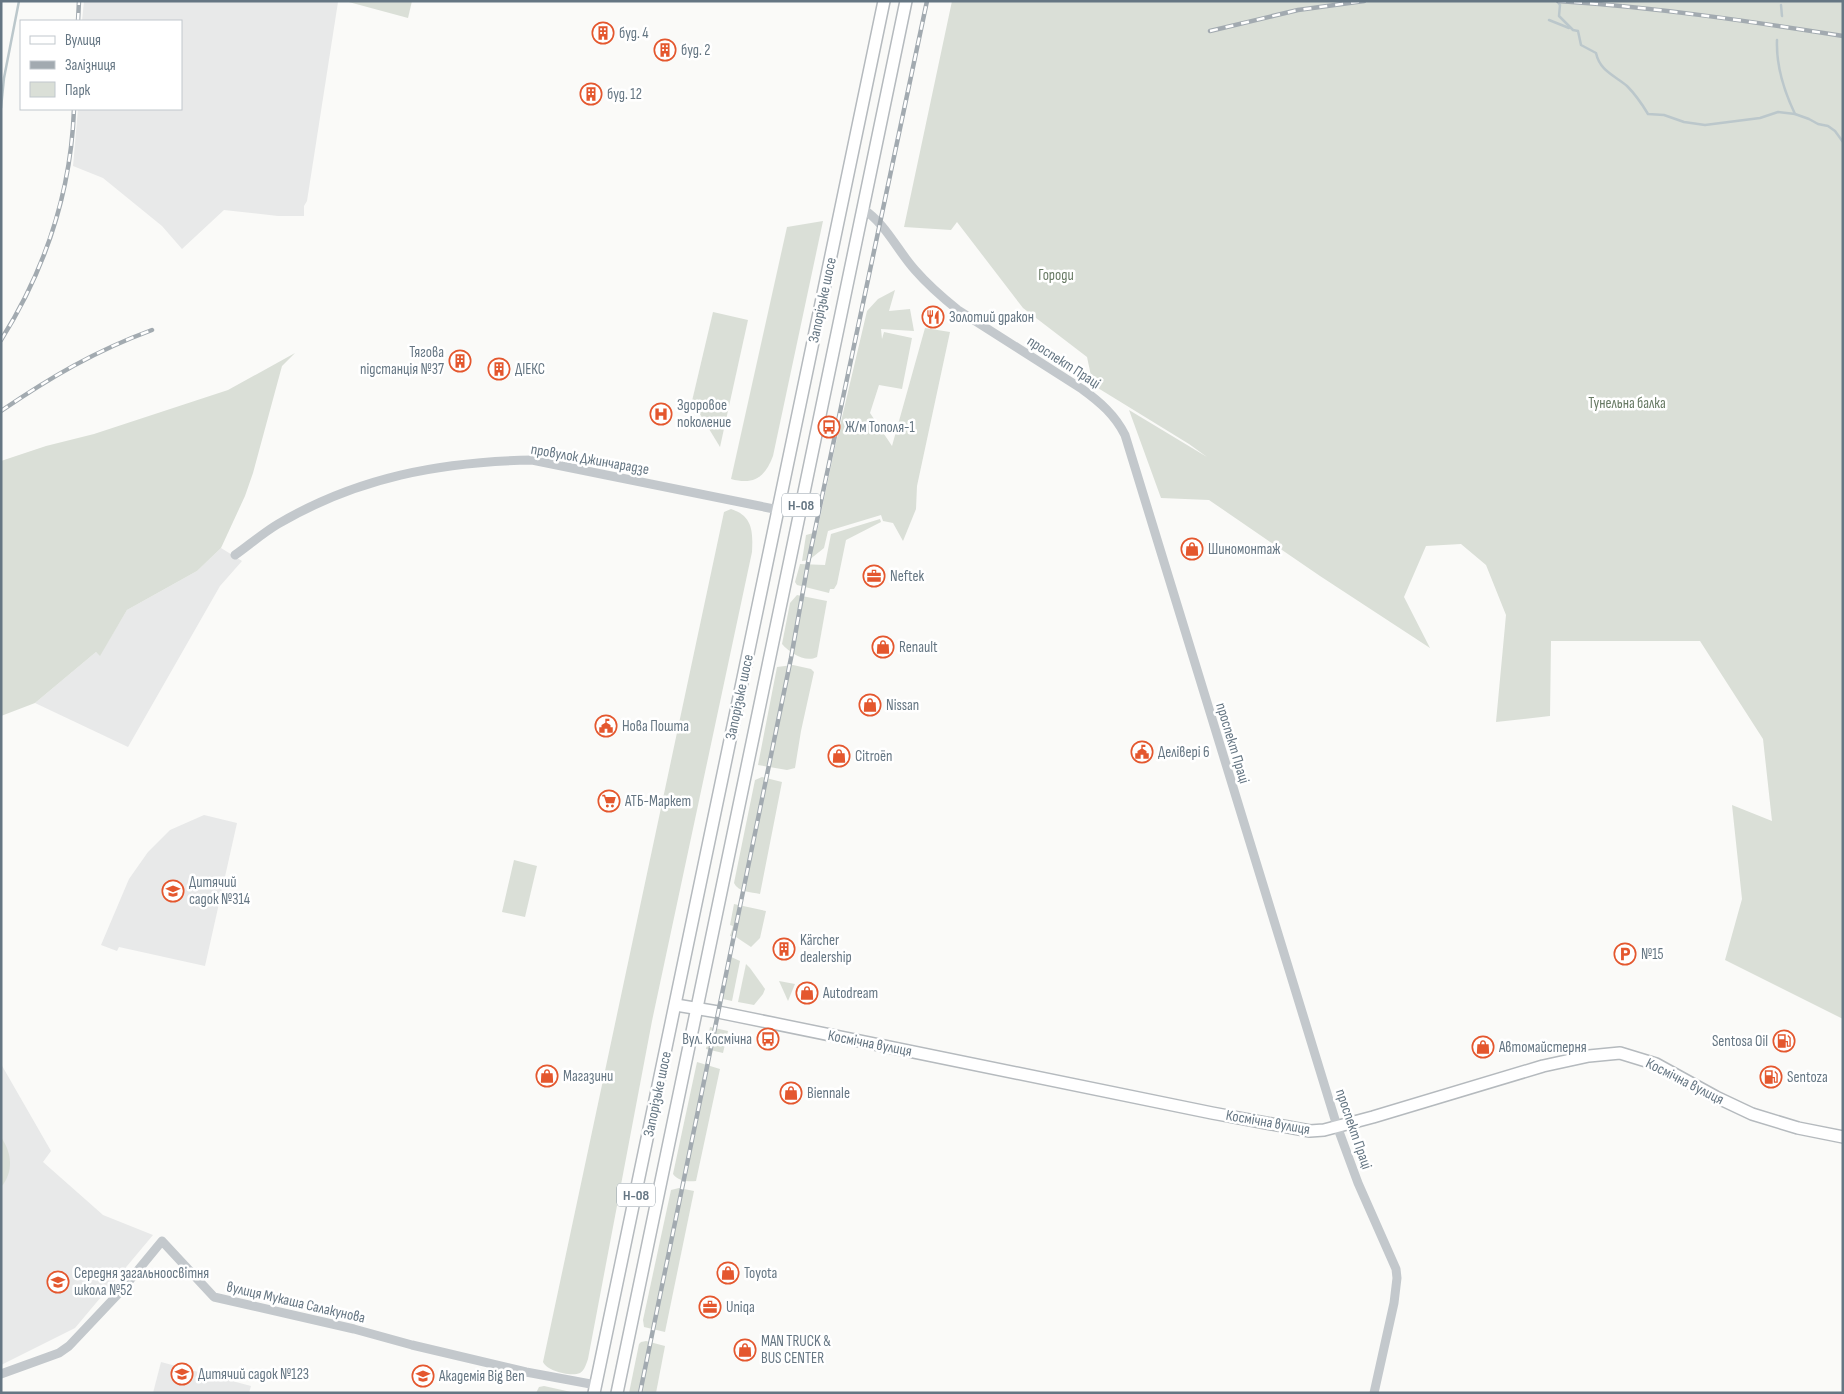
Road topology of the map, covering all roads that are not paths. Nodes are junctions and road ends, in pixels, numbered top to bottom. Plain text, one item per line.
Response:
1 (884, 1) edge
2 (906, 1) edge
3 (841, 205) junction
4 (863, 209) junction
5 (779, 510) junction
6 (799, 515) junction
7 (234, 555) dead end
8 (676, 1005) junction
9 (697, 1008) junction
10 (1337, 1126) junction
11 (1843, 1137) edge
12 (1, 1374) edge
13 (595, 1389) edge
14 (617, 1393) edge
15 (1374, 1393) edge

1 - 3 main road, Запорізьке шосе / Н-08
2 - 4 main road, Запорізьке шосе / Н-08
3 - 4 main road
3 - 5 main road, Запорізьке шосе / Н-08
4 - 6 main road, Запорізьке шосе / Н-08
4 - 10 street, проспект Праці
5 - 6 main road
5 - 7 street, провулок Джинчарадзе
5 - 8 main road, Запорізьке шосе / Н-08
6 - 9 main road, Запорізьке шосе / Н-08
8 - 9 main road, Космічна вулиця
8 - 13 main road, Запорізьке шосе / Н-08
9 - 10 main road, Космічна вулиця
9 - 14 main road, Запорізьке шосе / Н-08
10 - 11 main road, Космічна вулиця
10 - 15 street, проспект Праці
12 - 13 street, вулиця Мукаша Салакунова

